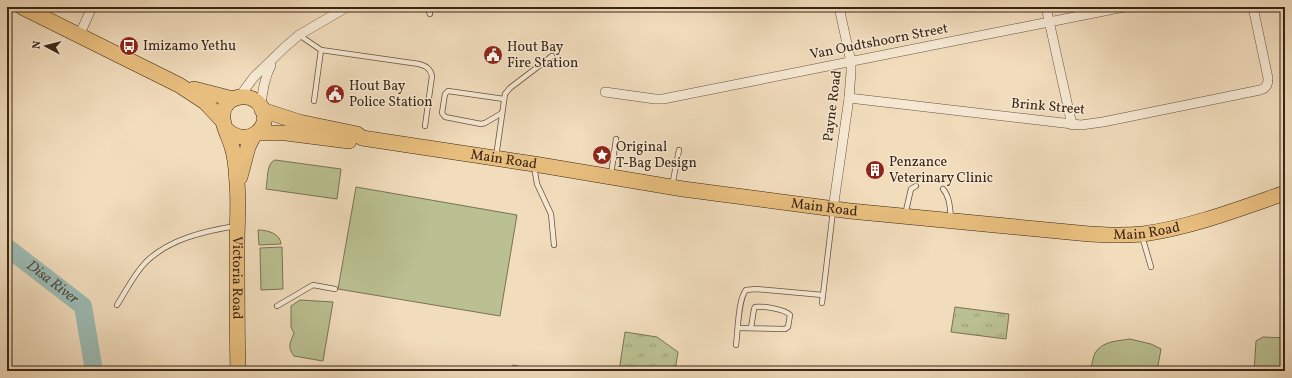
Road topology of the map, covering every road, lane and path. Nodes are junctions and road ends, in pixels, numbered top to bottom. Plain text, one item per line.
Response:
1 (22, 7) edge
2 (92, 7) edge
3 (427, 7) edge
4 (839, 7) edge
5 (1046, 7) edge
6 (1124, 7) edge
7 (1253, 7) edge
8 (348, 8) edge
9 (430, 14) dead end
10 (1049, 22) junction
11 (79, 36) junction
12 (299, 36) junction
13 (321, 50) junction
14 (552, 56) dead end
15 (273, 60) junction
16 (852, 62) junction
17 (179, 85) junction
18 (605, 92) dead end
19 (236, 98) junction
20 (849, 98) junction
21 (504, 99) junction
22 (314, 101) dead end
23 (262, 109) junction
24 (502, 114) junction
25 (224, 125) junction
26 (1072, 125) junction
27 (425, 126) dead end
28 (255, 134) junction
29 (362, 138) junction
30 (616, 139) dead end
31 (679, 150) dead end
32 (495, 158) junction
33 (534, 164) junction
34 (610, 177) junction
35 (237, 185) junction
36 (916, 186) dead end
37 (671, 187) junction
38 (943, 189) dead end
39 (1285, 193) edge
40 (833, 209) junction
41 (904, 216) junction
42 (952, 221) junction
43 (237, 226) junction
44 (1142, 234) junction
45 (554, 245) dead end
46 (1151, 267) dead end
47 (335, 288) dead end
48 (822, 295) junction
49 (822, 303) dead end
50 (117, 305) dead end
51 (277, 306) dead end
52 (738, 328) junction
53 (751, 328) junction
54 (736, 345) dead end
55 (238, 371) edge

1 - 11 main road
2 - 11 street
3 - 9 lane
4 - 16 street, Payne Road
5 - 10 street
6 - 10 street, Van Oudtshoorn Street
7 - 26 street, Brink Street
8 - 12 street
10 - 16 street, Van Oudtshoorn Street
10 - 26 street
11 - 17 main road
12 - 13 lane
12 - 15 street
13 - 22 lane
13 - 27 lane
14 - 21 lane
15 - 19 street
15 - 23 street
16 - 18 street, Van Oudtshoorn Street
16 - 20 street, Payne Road
17 - 19 main road
17 - 25 main road
19 - 23 main road
19 - 25 main road
20 - 26 street, Brink Street
20 - 40 street, Payne Road
21 - 24 lane
21 - 24 lane
23 - 28 main road, Victoria Road
23 - 29 main road, Main Road
24 - 32 lane
25 - 28 main road
25 - 35 main road, Victoria Road
28 - 29 main road, Main Road
28 - 35 main road, Victoria Road
29 - 32 main road, Main Road
30 - 34 lane
31 - 37 lane
32 - 33 main road, Main Road
33 - 34 main road, Main Road
33 - 45 lane
34 - 37 main road, Main Road
35 - 43 main road, Victoria Road
36 - 41 lane
37 - 40 main road, Main Road
38 - 42 lane
39 - 44 main road, Main Road
40 - 41 main road, Main Road
40 - 48 lane
41 - 42 main road, Main Road
42 - 44 main road, Main Road
43 - 50 lane
43 - 55 main road, Victoria Road
44 - 46 lane
47 - 51 lane
48 - 49 lane
48 - 52 lane
52 - 53 lane
52 - 54 lane
53 - 53 lane

